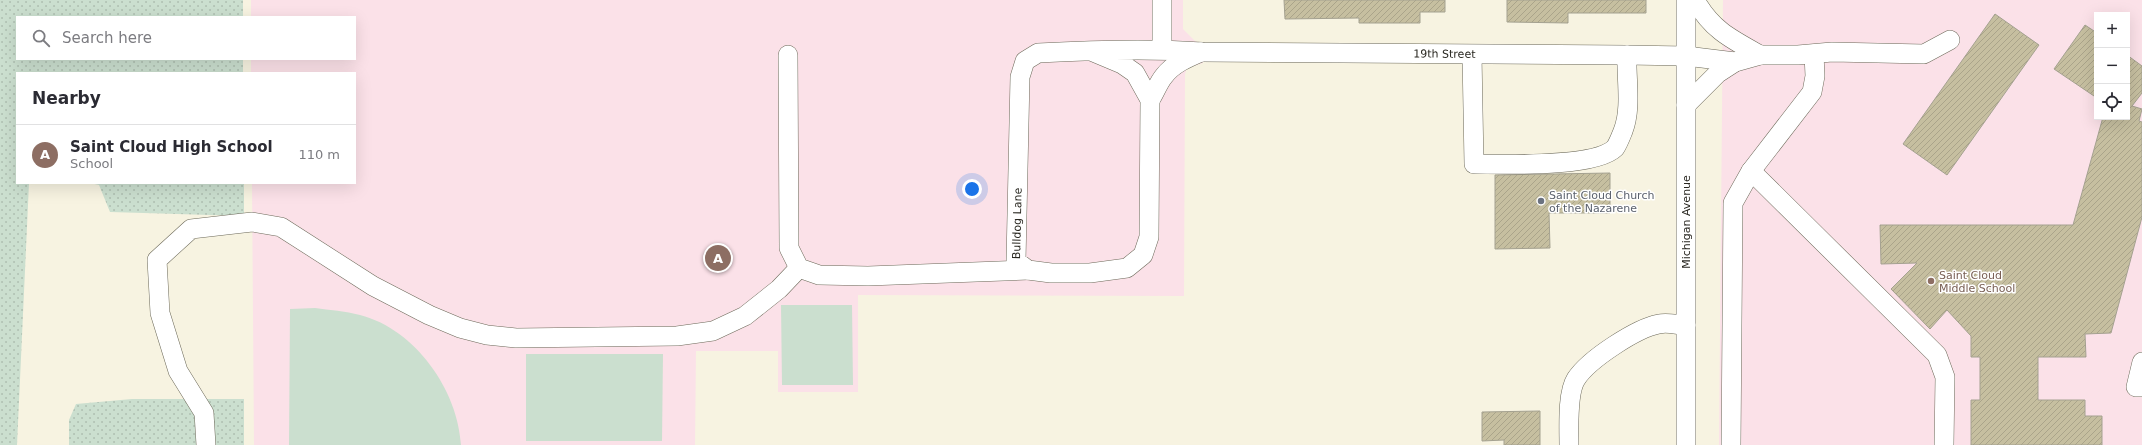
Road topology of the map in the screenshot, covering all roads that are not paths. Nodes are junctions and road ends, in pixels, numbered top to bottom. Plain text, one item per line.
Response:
1 (1162, 0) edge
2 (1686, 0) edge
3 (1695, 0) edge
4 (1950, 40) dead end
5 (1162, 49) junction
6 (1091, 51) junction
7 (1202, 52) junction
8 (1814, 54) junction
9 (788, 55) dead end
10 (1472, 55) junction
11 (1627, 55) junction
12 (1760, 55) junction
13 (1686, 56) junction
14 (1735, 62) junction
15 (1150, 100) junction
16 (1686, 104) junction
17 (1751, 171) junction
18 (799, 268) junction
19 (1028, 270) junction
20 (1686, 325) junction
21 (2142, 362) edge
22 (2142, 387) edge
23 (206, 445) edge
24 (1569, 445) edge
25 (1686, 445) edge
26 (1731, 445) edge
27 (1944, 445) edge

1 - 5 street
2 - 13 street, Michigan Avenue
3 - 12 street
4 - 8 street
5 - 6 street, Bulldog Lane
5 - 7 street, Bulldog Lane
6 - 15 street, Bulldog Lane
6 - 19 street, Bulldog Lane
7 - 10 street, 19th Street
7 - 15 street, Bulldog Lane
8 - 12 street
8 - 17 street
9 - 18 street
10 - 11 street, 19th Street
10 - 11 street
11 - 13 street, 19th Street
12 - 14 street
13 - 14 street, 19th Street
13 - 16 street, Michigan Avenue
14 - 16 street
15 - 19 street, Bulldog Lane
16 - 20 street, Michigan Avenue
17 - 26 street
17 - 27 street
18 - 19 street
18 - 23 street
20 - 24 street
20 - 25 street, Michigan Avenue
21 - 22 street

